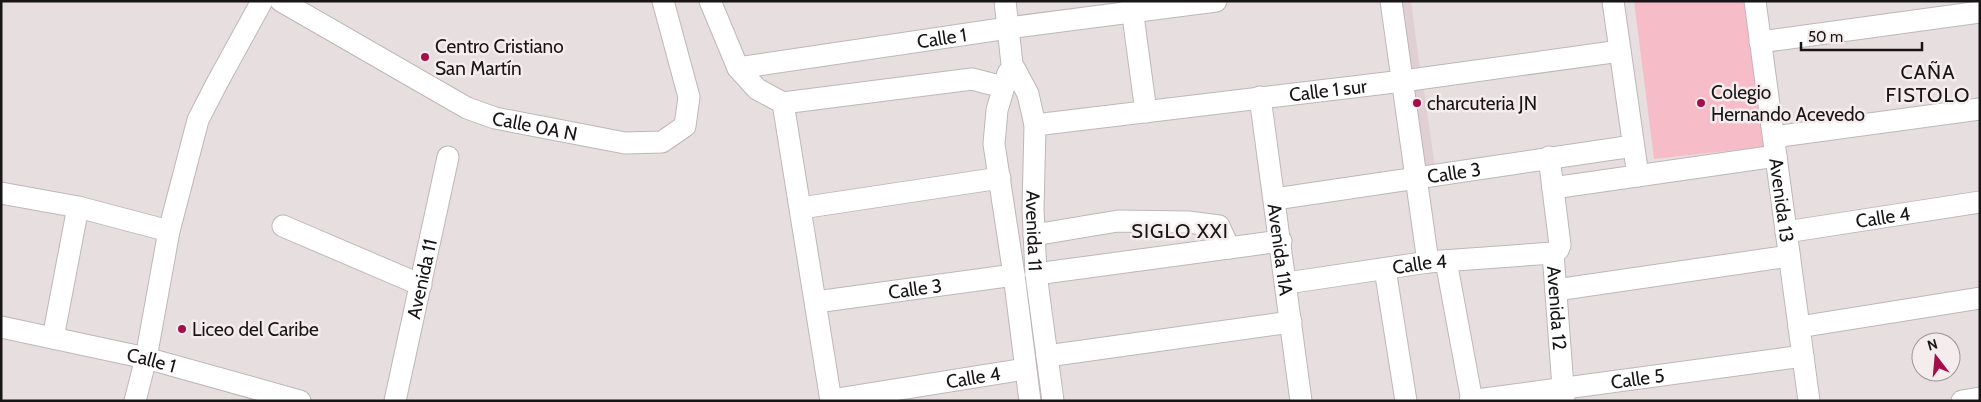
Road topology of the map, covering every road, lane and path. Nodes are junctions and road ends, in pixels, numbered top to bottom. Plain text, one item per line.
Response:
1 (262, 1) edge
2 (280, 1) edge
3 (663, 1) edge
4 (710, 1) edge
5 (1005, 1) edge
6 (1216, 1) edge
7 (1391, 1) edge
8 (1613, 1) edge
9 (1755, 1) edge
10 (1132, 7) edge
11 (1980, 12) edge
12 (1008, 28) junction
13 (1760, 42) junction
14 (1620, 51) junction
15 (1012, 64) junction
16 (738, 68) junction
17 (1403, 81) junction
18 (1003, 87) junction
19 (1260, 97) junction
20 (783, 103) junction
21 (1980, 108) edge
22 (1146, 112) junction
23 (1035, 125) junction
24 (1633, 146) junction
25 (1775, 147) junction
26 (448, 156) dead end
27 (1549, 157) junction
28 (1638, 176) junction
29 (1000, 178) junction
30 (1417, 178) junction
31 (1553, 188) junction
32 (1, 194) edge
33 (1275, 199) junction
34 (1980, 202) edge
35 (78, 207) junction
36 (801, 208) junction
37 (283, 226) dead end
38 (169, 231) junction
39 (1786, 232) junction
40 (1034, 235) junction
41 (1281, 241) junction
42 (1229, 248) junction
43 (1553, 253) junction
44 (1789, 256) junction
45 (1437, 262) junction
46 (1385, 269) junction
47 (1036, 274) junction
48 (1014, 275) junction
49 (1286, 283) junction
50 (421, 285) junction
51 (1556, 290) junction
52 (1980, 298) edge
53 (816, 302) junction
54 (1291, 322) junction
55 (1, 327) edge
56 (1799, 327) junction
57 (53, 338) junction
58 (1047, 356) junction
59 (1803, 356) junction
60 (146, 358) junction
61 (1025, 369) junction
62 (1563, 394) edge
63 (1980, 398) edge
64 (831, 400) edge
65 (135, 401) edge
66 (300, 401) edge
67 (395, 401) edge
68 (1030, 401) edge
69 (1053, 401) edge
70 (1302, 401) edge
71 (1406, 401) edge
72 (1471, 401) edge
73 (1809, 401) edge
74 (1962, 401) edge

1 - 38 street
2 - 3 street, Calle 0A N
4 - 16 street
5 - 12 street, Avenida 11
6 - 10 street, Calle 1
7 - 17 street
8 - 14 street
9 - 13 street, Avenida 13
10 - 12 street, Calle 1
10 - 22 street
11 - 13 street
12 - 15 street, Avenida 11
12 - 16 street, Calle 1
13 - 25 street, Avenida 13
14 - 17 street, Calle 1 sur
14 - 24 street
15 - 18 street, Avenida 11
15 - 23 street, Avenida 11
16 - 20 street
17 - 19 street, Calle 1 sur
17 - 30 street
18 - 20 street
18 - 29 street, Avenida 11
19 - 22 street, Calle 1 sur
19 - 33 street, Avenida 11A
20 - 36 street
21 - 25 street
22 - 23 street, Calle 1 sur
23 - 40 street, Avenida 11
24 - 27 street, Calle 3
24 - 28 street
25 - 28 street
25 - 39 street, Avenida 13
26 - 50 street, Avenida 11
27 - 30 street, Calle 3
27 - 31 street, Avenida 12
28 - 31 street
29 - 36 street
29 - 48 street, Avenida 11
30 - 33 street, Calle 3
30 - 45 street
31 - 43 street, Avenida 12
32 - 35 street
33 - 41 street, Avenida 11A
34 - 39 street, Calle 4
35 - 38 street
35 - 57 street
36 - 53 street
37 - 50 street
38 - 60 street
39 - 44 street, Avenida 13
40 - 42 street
40 - 47 street, Avenida 11
41 - 42 street
41 - 49 street, Avenida 11A
42 - 47 street
43 - 45 street, Calle 4
43 - 51 street, Avenida 12
44 - 51 street
44 - 56 street, Avenida 13
45 - 46 street, Calle 4
45 - 72 street
46 - 49 street, Calle 4
46 - 71 street
47 - 58 street, Avenida 11
48 - 53 street, Calle 3
48 - 61 street, Avenida 11
49 - 54 street, Avenida 11A
50 - 67 street, Avenida 11
51 - 62 street, Avenida 12
52 - 56 street
53 - 64 street
54 - 58 street
54 - 70 street, Avenida 11A
55 - 57 street, Calle 1
56 - 59 street, Avenida 13
57 - 60 street, Calle 1
58 - 69 street, Avenida 11
59 - 62 street, Calle 5
59 - 73 street, Avenida 13
60 - 65 street
60 - 66 street, Calle 1
61 - 64 street, Calle 4
61 - 68 street, Avenida 11
62 - 72 street, Calle 5
63 - 74 street

